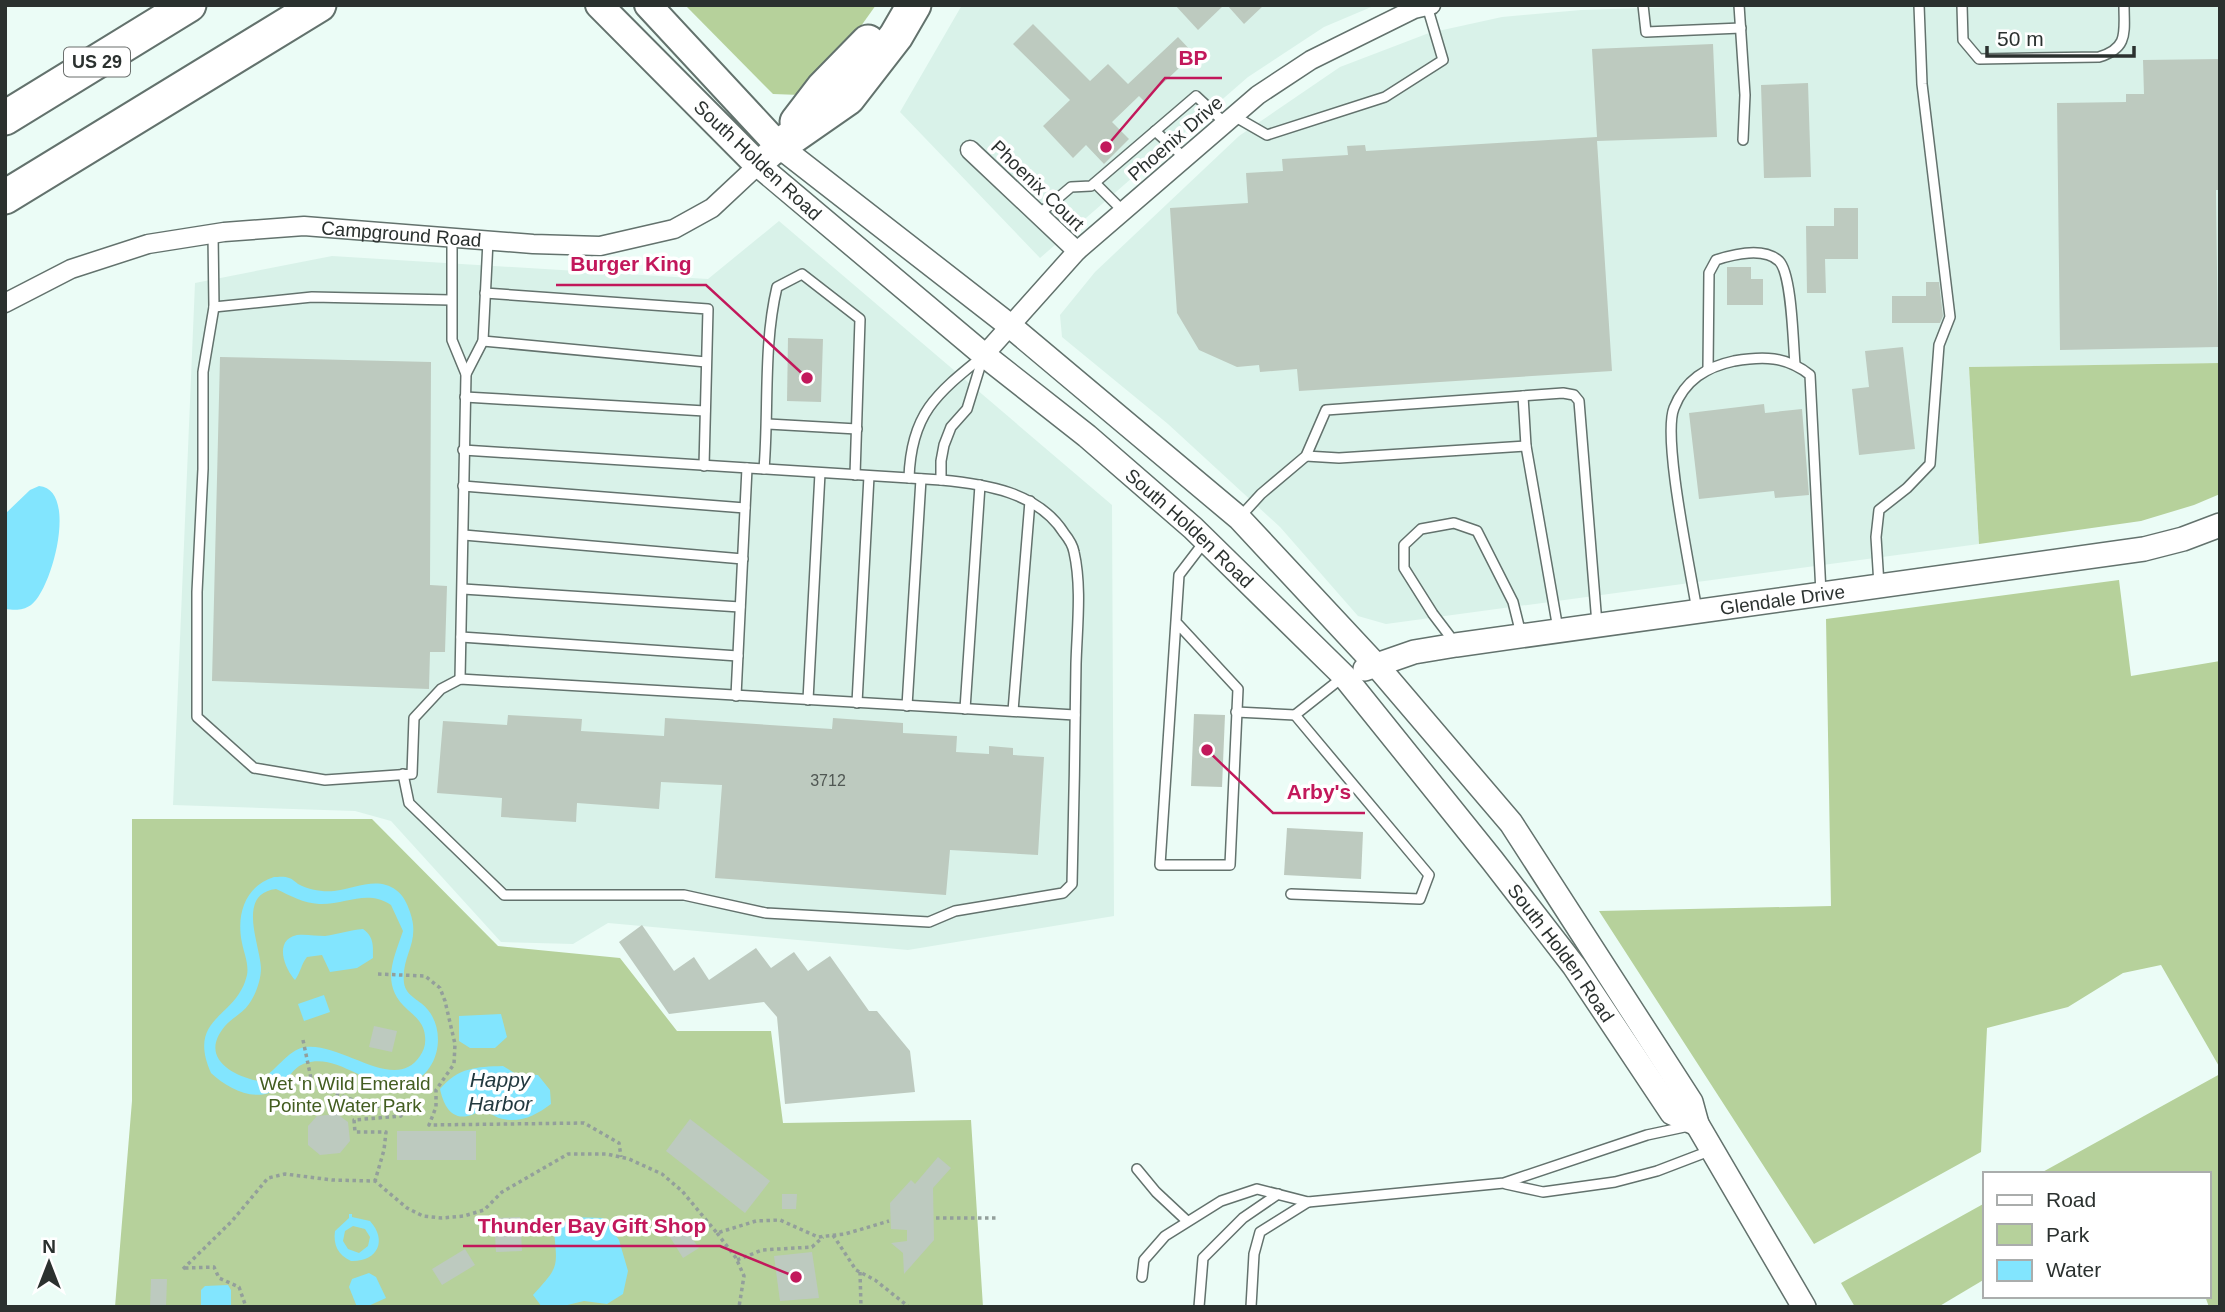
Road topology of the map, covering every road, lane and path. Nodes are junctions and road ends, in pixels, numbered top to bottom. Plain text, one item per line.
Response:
1 (189, 5) edge
2 (319, 5) edge
3 (599, 5) edge
4 (648, 5) edge
5 (893, 5) edge
6 (914, 5) edge
7 (1643, 5) edge
8 (1739, 5) edge
9 (1919, 5) edge
10 (1962, 5) edge
11 (2124, 5) edge
12 (1429, 6) edge
13 (1741, 28) junction
14 (5, 118) edge
15 (1229, 119) junction
16 (1155, 131) junction
17 (1743, 140) dead end
18 (971, 150) dead end
19 (768, 156) junction
20 (1185, 158) junction
21 (1096, 183) junction
22 (5, 197) edge
23 (1123, 211) junction
24 (1038, 215) junction
25 (214, 234) junction
26 (452, 238) junction
27 (488, 241) junction
28 (1077, 251) junction
29 (485, 293) junction
30 (451, 300) junction
31 (5, 303) edge
32 (214, 307) junction
33 (1009, 325) junction
34 (483, 341) junction
35 (984, 355) junction
36 (706, 362) junction
37 (1795, 364) junction
38 (1709, 369) junction
39 (466, 374) junction
40 (1523, 396) junction
41 (465, 397) junction
42 (705, 411) junction
43 (768, 424) junction
44 (857, 429) junction
45 (1526, 446) junction
46 (463, 450) junction
47 (1307, 456) junction
48 (704, 466) junction
49 (747, 468) junction
50 (764, 469) junction
51 (820, 473) junction
52 (855, 475) junction
53 (869, 476) junction
54 (909, 478) junction
55 (921, 479) junction
56 (941, 480) junction
57 (980, 485) junction
58 (463, 486) junction
59 (1030, 501) junction
60 (746, 508) junction
61 (1239, 518) junction
62 (2220, 525) edge
63 (464, 535) junction
64 (1206, 540) junction
65 (743, 559) junction
66 (1879, 587) junction
67 (463, 589) junction
68 (1821, 595) junction
69 (740, 607) junction
70 (1697, 611) junction
71 (1176, 622) junction
72 (1597, 625) junction
73 (1558, 631) junction
74 (1521, 636) junction
75 (461, 638) junction
76 (1457, 645) junction
77 (738, 656) junction
78 (1377, 666) junction
79 (1344, 676) junction
80 (460, 679) junction
81 (736, 696) junction
82 (808, 700) junction
83 (857, 703) junction
84 (907, 706) junction
85 (965, 709) junction
86 (1013, 711) junction
87 (1237, 712) junction
88 (1075, 715) junction
89 (1295, 715) junction
90 (403, 774) junction
91 (1291, 894) dead end
92 (378, 974) dead end
93 (303, 1040) dead end
94 (1697, 1124) junction
95 (1712, 1150) junction
96 (621, 1157) junction
97 (1137, 1169) dead end
98 (374, 1181) junction
99 (1504, 1183) junction
100 (1278, 1194) junction
101 (1308, 1202) junction
102 (936, 1218) dead end
103 (997, 1218) dead end
104 (889, 1221) dead end
105 (1187, 1221) junction
106 (717, 1233) junction
107 (833, 1235) junction
108 (823, 1236) junction
109 (737, 1260) junction
110 (860, 1272) junction
111 (1142, 1277) dead end
112 (246, 1307) edge
113 (739, 1307) edge
114 (861, 1307) edge
115 (909, 1307) edge
116 (1199, 1307) edge
117 (1251, 1307) edge
118 (1804, 1307) edge

1 - 14 highway, US 29
2 - 22 highway
3 - 19 main road, South Holden Road
4 - 19 main road, South Holden Road
5 - 19 highway
6 - 19 highway
7 - 13 lane
8 - 13 lane
9 - 66 lane
10 - 11 lane
12 - 15 street, Phoenix Drive
12 - 15 lane
13 - 17 lane
15 - 16 lane
15 - 20 street, Phoenix Drive
16 - 20 lane
16 - 21 lane
18 - 24 street, Phoenix Court
19 - 27 street, Campground Road
19 - 33 street, South Holden Road
19 - 35 street, South Holden Road
20 - 23 street, Phoenix Drive
21 - 23 lane
21 - 24 lane
23 - 28 street, Phoenix Drive
24 - 28 street, Phoenix Court
25 - 26 street, Campground Road
25 - 31 street, Campground Road
25 - 32 lane
26 - 27 street, Campground Road
26 - 30 lane
27 - 29 lane
28 - 33 street, Phoenix Drive
29 - 34 lane
29 - 36 lane
30 - 32 lane
30 - 39 lane
32 - 90 lane
33 - 35 street, Phoenix Drive
33 - 61 street, South Holden Road
34 - 36 lane
34 - 39 lane
35 - 54 lane
35 - 56 lane
35 - 64 street, South Holden Road
36 - 42 lane
37 - 38 lane
37 - 38 lane
37 - 68 lane
38 - 70 lane
39 - 41 lane
40 - 45 lane
40 - 47 lane
40 - 72 lane
41 - 42 lane
41 - 46 lane
42 - 48 lane
43 - 44 lane
43 - 44 lane
43 - 50 lane
44 - 52 lane
45 - 47 lane
45 - 73 lane
46 - 48 lane
46 - 58 lane
47 - 61 lane
48 - 49 lane
49 - 50 lane
49 - 60 lane
50 - 51 lane
51 - 52 lane
51 - 82 lane
52 - 53 lane
53 - 54 lane
53 - 83 lane
54 - 55 lane
55 - 56 lane
55 - 84 lane
56 - 57 lane
57 - 59 lane
57 - 85 lane
58 - 60 lane
58 - 63 lane
59 - 86 lane
59 - 88 lane
60 - 65 lane
61 - 78 street, South Holden Road
62 - 66 street, Glendale Drive
63 - 65 lane
63 - 67 lane
64 - 71 lane
64 - 79 street, South Holden Road
65 - 69 lane
66 - 68 street, Glendale Drive
67 - 69 lane
67 - 75 lane
68 - 70 street, Glendale Drive
69 - 77 lane
70 - 72 street, Glendale Drive
71 - 87 lane
71 - 87 lane
72 - 73 street, Glendale Drive
73 - 74 street, Glendale Drive
74 - 76 street, Glendale Drive
74 - 76 lane
75 - 77 lane
75 - 80 lane
76 - 78 street, Glendale Drive
77 - 81 lane
78 - 79 street, Glendale Drive
78 - 94 street, South Holden Road
79 - 89 lane
79 - 94 street, South Holden Road
80 - 81 lane
80 - 90 lane
81 - 82 lane
82 - 83 lane
83 - 84 lane
84 - 85 lane
85 - 86 lane
86 - 88 lane
87 - 89 lane
88 - 90 lane
89 - 91 lane
92 - 96 path
93 - 98 path
94 - 95 street, South Holden Road
94 - 99 lane
95 - 99 lane
95 - 118 street, South Holden Road
96 - 98 path
96 - 106 path
97 - 105 lane
98 - 112 path
99 - 101 lane
100 - 101 lane
100 - 105 lane
100 - 116 lane
101 - 117 lane
102 - 103 path
104 - 107 path
105 - 111 lane
106 - 108 path
106 - 109 path
107 - 108 path
107 - 110 path
108 - 109 path
109 - 113 path
110 - 114 path
110 - 115 path

